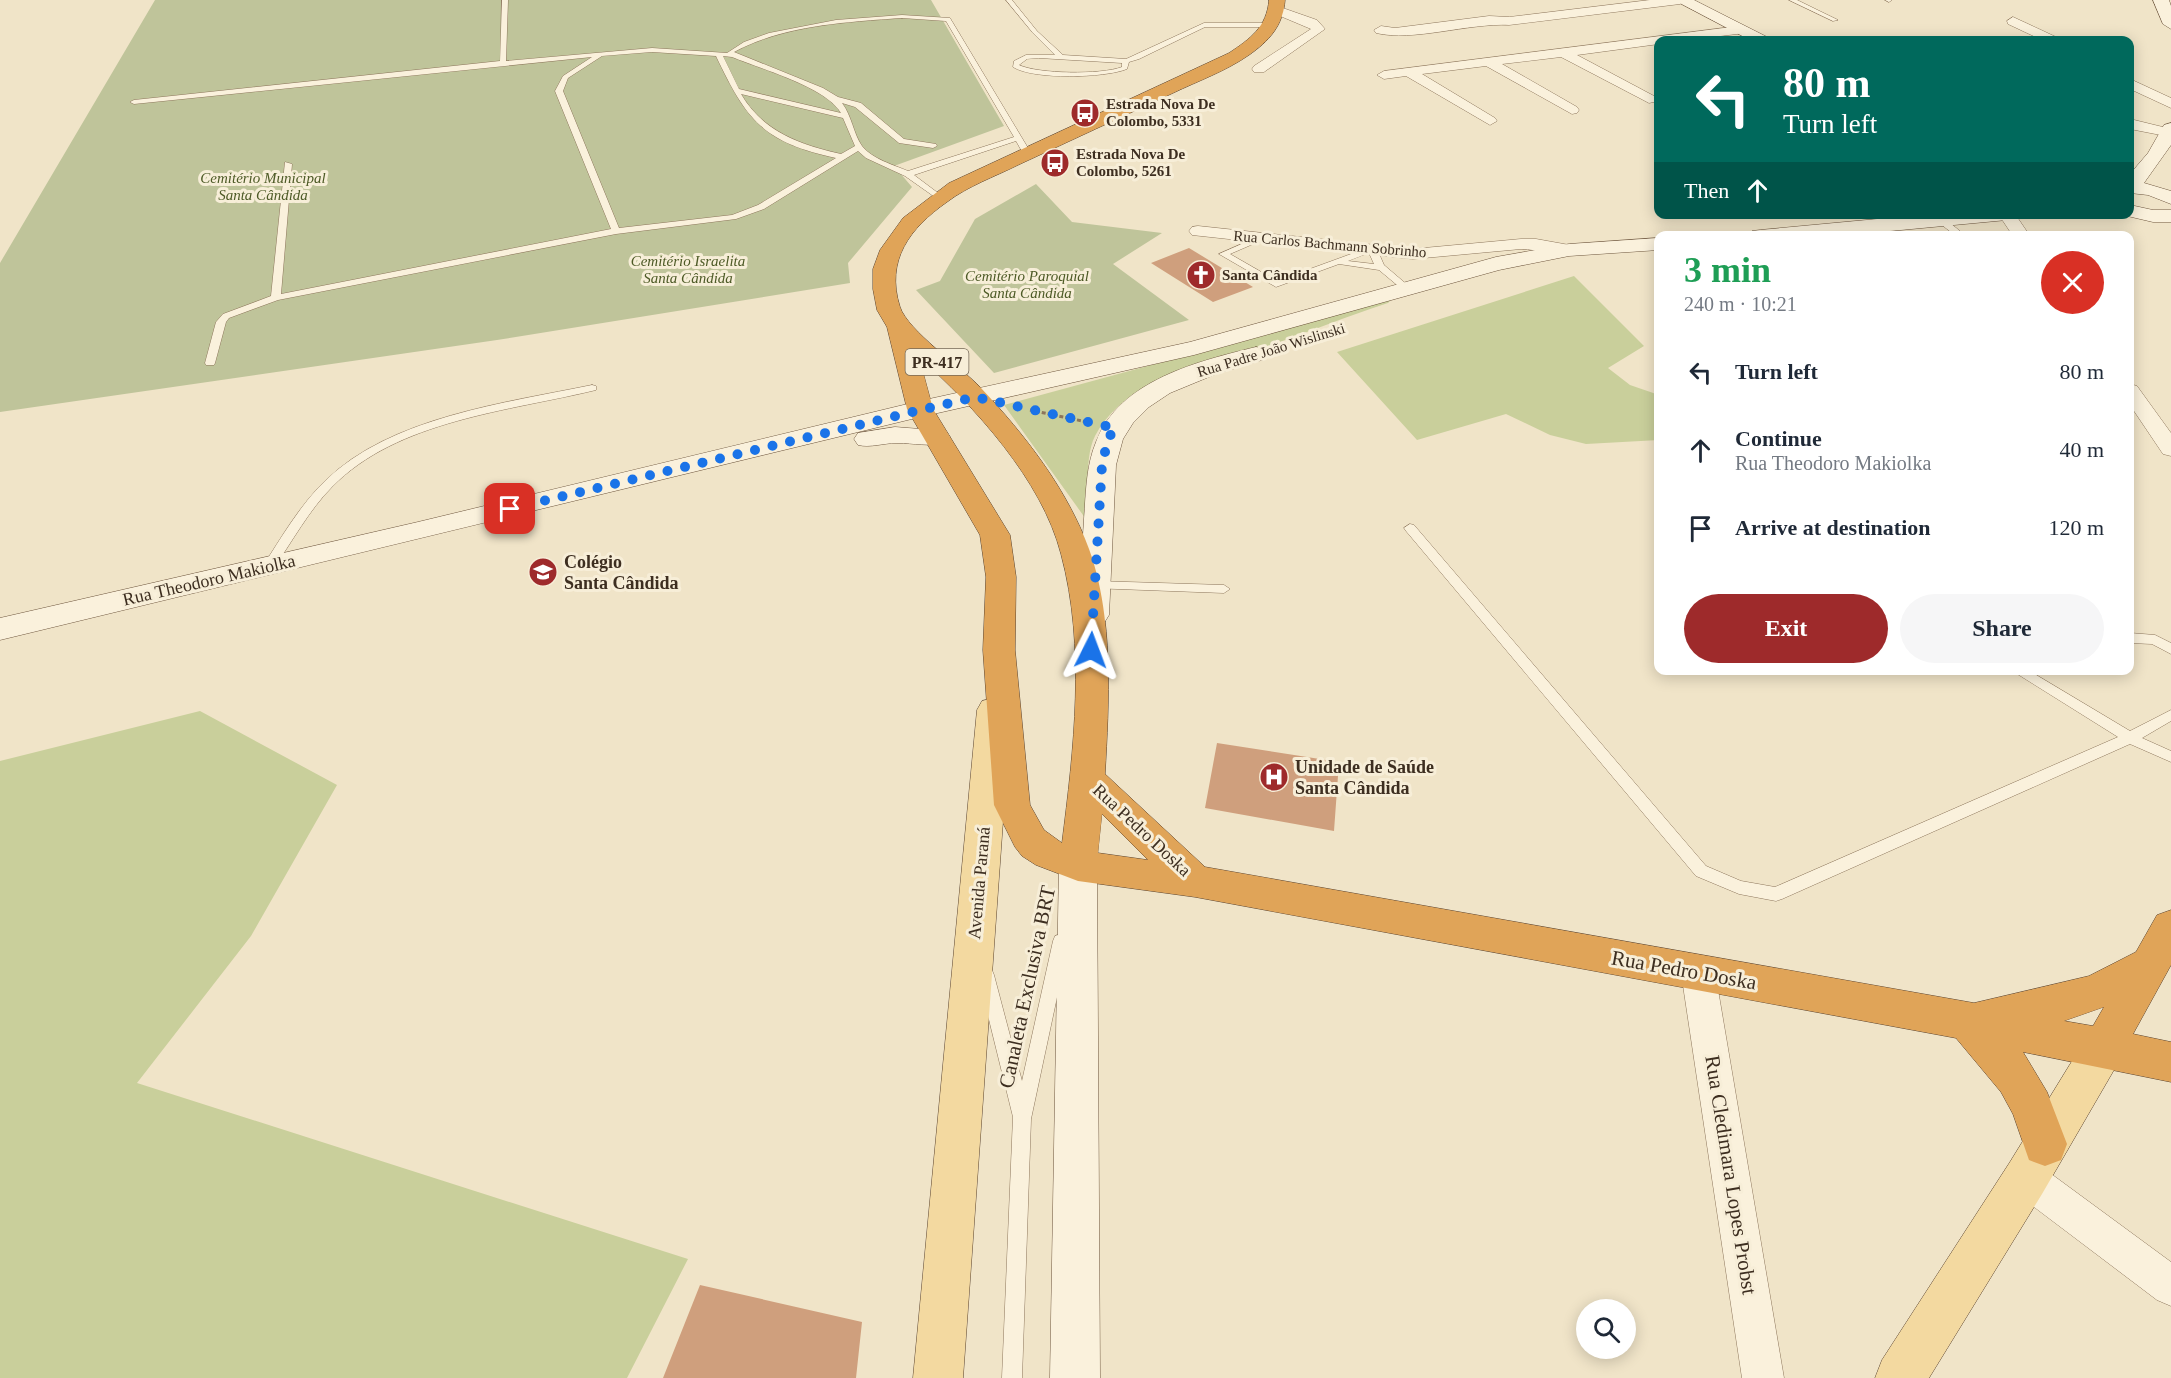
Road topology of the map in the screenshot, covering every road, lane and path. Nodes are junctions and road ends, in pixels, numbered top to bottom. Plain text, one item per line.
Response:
1 (505, 0) edge
2 (1009, 0) edge
3 (1681, 0) edge
4 (1792, 0) edge
5 (1276, 12) edge
6 (1835, 20) dead end
7 (2013, 21) dead end
8 (1381, 30) dead end
9 (1740, 30) junction
10 (1695, 36) edge
11 (1753, 36) edge
12 (2043, 36) edge
13 (1654, 41) edge
14 (1562, 52) junction
15 (602, 54) junction
16 (718, 54) junction
17 (733, 55) junction
18 (1062, 58) junction
19 (1126, 61) junction
20 (1488, 62) junction
21 (503, 63) junction
22 (1259, 69) dead end
23 (1408, 72) junction
24 (1384, 75) dead end
25 (2134, 84) edge
26 (738, 91) junction
27 (835, 99) junction
28 (1649, 99) dead end
29 (134, 102) dead end
30 (2171, 104) edge
31 (1572, 110) dead end
32 (846, 117) junction
33 (1490, 121) dead end
34 (2134, 125) edge
35 (2170, 131) edge
36 (1022, 145) junction
37 (933, 146) dead end
38 (859, 147) junction
39 (2156, 155) junction
40 (842, 157) junction
41 (288, 164) dead end
42 (908, 174) junction
43 (2134, 182) edge
44 (2134, 189) edge
45 (939, 198) junction
46 (2168, 208) edge
47 (2134, 211) edge
48 (1952, 219) edge
49 (1941, 220) junction
50 (616, 231) junction
51 (1198, 231) dead end
52 (1883, 231) edge
53 (1955, 231) edge
54 (1263, 238) junction
55 (1654, 244) edge
56 (1654, 245) edge
57 (1372, 249) junction
58 (1569, 250) junction
59 (1335, 263) junction
60 (1381, 268) junction
61 (1406, 288) junction
62 (276, 298) junction
63 (899, 327) junction
64 (1318, 335) junction
65 (210, 363) dead end
66 (592, 388) dead end
67 (2134, 396) edge
68 (975, 397) junction
69 (920, 409) junction
70 (1115, 428) junction
71 (937, 437) junction
72 (2171, 449) edge
73 (1410, 528) dead end
74 (418, 531) junction
75 (269, 566) junction
76 (1095, 585) junction
77 (1224, 589) dead end
78 (0, 629) edge
79 (2134, 638) edge
80 (2171, 649) edge
81 (999, 650) junction
82 (1091, 650) junction
83 (2028, 675) edge
84 (2171, 715) edge
85 (2130, 738) junction
86 (2171, 757) edge
87 (1086, 792) junction
88 (1028, 837) junction
89 (1078, 865) junction
90 (1196, 881) junction
91 (2171, 927) edge
92 (975, 933) junction
93 (2147, 966) junction
94 (1698, 972) junction
95 (1968, 1021) junction
96 (2103, 1048) junction
97 (2171, 1062) edge
98 (1022, 1119) junction
99 (2036, 1161) junction
100 (2171, 1286) edge
101 (938, 1378) edge
102 (1012, 1378) edge
103 (1075, 1378) edge
104 (1763, 1378) edge
105 (1900, 1378) edge

1 - 21 lane
2 - 18 lane
3 - 8 street
3 - 9 main road
4 - 6 lane
5 - 19 lane
5 - 22 street
5 - 36 highway, PR-417
7 - 12 street
9 - 10 street
9 - 11 main road
13 - 14 street
14 - 20 street
14 - 28 street
15 - 16 lane
15 - 21 lane
15 - 50 lane
16 - 17 lane
16 - 26 lane
17 - 27 lane
17 - 36 lane
18 - 19 lane
18 - 19 lane
20 - 23 street
20 - 31 street
21 - 29 lane
23 - 24 street
23 - 33 street
25 - 30 street
26 - 32 lane
26 - 40 lane
27 - 32 lane
27 - 37 lane
32 - 38 lane
34 - 35 street
35 - 39 main road
36 - 42 lane
36 - 45 highway, PR-417
38 - 40 lane
38 - 42 lane
39 - 43 main road
39 - 46 main road
40 - 50 lane
41 - 62 lane
42 - 45 lane
44 - 46 main road
45 - 63 highway, PR-417
46 - 47 main road
48 - 49 main road
49 - 52 main road
49 - 53 lane
50 - 62 lane
51 - 54 street, Rua Carlos Bachmann Sobrinho
54 - 57 street, Rua Carlos Bachmann Sobrinho
54 - 59 lane
55 - 58 main road, Rua Padre João Wislinski
56 - 64 main road, Rua Padre João Wislinski
57 - 58 street, Rua Carlos Bachmann Sobrinho
57 - 59 lane
57 - 60 lane
58 - 61 main road, Rua Padre João Wislinski
59 - 60 lane
60 - 61 lane
61 - 64 main road
61 - 68 main road, Rua Padre João Wislinski
62 - 65 lane
63 - 68 highway, PR-417
63 - 69 highway, PR-417
64 - 70 main road, Rua Padre João Wislinski
66 - 75 lane
67 - 72 street
68 - 69 main road, Rua Theodoro Makiolka
68 - 70 path
68 - 82 highway
69 - 71 highway, Avenida Paraná
69 - 74 main road, Rua Theodoro Makiolka
70 - 76 main road, Rua Padre João Wislinski
71 - 74 main road, Rua Theodoro Makiolka
71 - 81 highway, Avenida Paraná
73 - 85 lane
74 - 75 main road, Rua Theodoro Makiolka
75 - 78 main road, Rua Theodoro Makiolka
76 - 77 lane
76 - 82 main road, Rua Padre João Wislinski
79 - 80 lane
81 - 88 highway
81 - 92 main road, Avenida Paraná
82 - 87 highway
83 - 85 lane
84 - 85 lane
85 - 86 lane
87 - 88 highway
87 - 89 highway
87 - 90 highway, Rua Pedro Doska
88 - 89 highway, Rua Pedro Doska
89 - 90 highway, Rua Pedro Doska
89 - 98 lane, Canaleta Exclusiva BRT
89 - 103 main road
90 - 94 highway, Rua Pedro Doska
91 - 93 highway
92 - 98 lane, Canaleta Exclusiva BRT
92 - 101 main road, Avenida Paraná
93 - 95 highway
93 - 96 highway
94 - 95 highway, Rua Pedro Doska
94 - 104 street, Rua Cledimara Lopes Probst
95 - 96 highway, Rua Pedro Doska
95 - 99 highway
96 - 97 highway, Rua Pedro Doska
96 - 99 main road
98 - 102 lane, Canaleta Exclusiva BRT
99 - 100 street
99 - 105 main road

